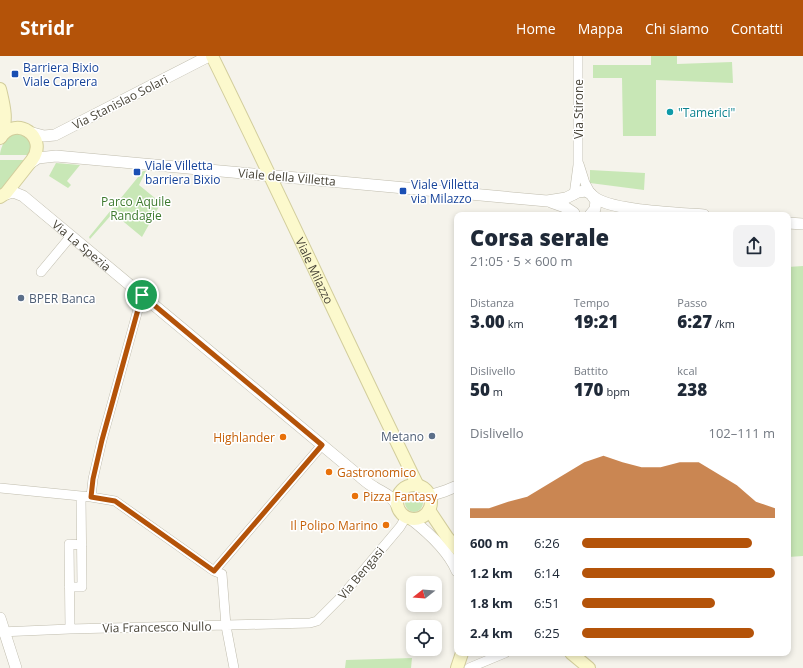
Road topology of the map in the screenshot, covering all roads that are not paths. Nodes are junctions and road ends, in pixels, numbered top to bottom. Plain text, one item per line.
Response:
1 (210, 56) edge
2 (578, 56) edge
3 (0, 89) edge
4 (29, 132) junction
5 (0, 138) edge
6 (578, 161) junction
7 (29, 164) junction
8 (270, 174) junction
9 (573, 195) junction
10 (592, 195) junction
11 (1, 196) edge
12 (547, 200) junction
13 (621, 211) edge
14 (572, 212) edge
15 (574, 212) edge
16 (593, 212) edge
17 (595, 212) edge
18 (670, 212) edge
19 (791, 223) edge
20 (803, 224) edge
21 (71, 236) junction
22 (41, 272) dead end
23 (142, 295) junction
24 (322, 445) junction
25 (418, 486) junction
26 (454, 487) edge
27 (0, 488) edge
28 (429, 496) junction
29 (81, 497) junction
30 (91, 497) junction
31 (398, 507) junction
32 (429, 510) junction
33 (408, 518) junction
34 (82, 545) junction
35 (454, 546) edge
36 (454, 565) edge
37 (214, 571) junction
38 (69, 586) junction
39 (0, 618) edge
40 (310, 623) joint
41 (226, 626) junction
42 (70, 629) junction
43 (2, 632) edge
44 (458, 656) edge
45 (461, 656) edge
46 (498, 656) edge
47 (575, 656) edge
48 (16, 668) edge
49 (234, 668) edge
50 (457, 668) edge
51 (469, 668) edge
52 (589, 668) edge

1 - 4 street, Via Stanislao Solari
1 - 8 main road, Viale Milazzo
2 - 6 street, Via Stirone
3 - 5 main road
4 - 5 main road
4 - 7 main road
6 - 9 street, Via Stirone
6 - 10 street, Via Stirone
7 - 8 street, Viale della Villetta
7 - 11 main road
8 - 12 street, Viale della Villetta
8 - 25 main road, Viale Milazzo
9 - 10 street, Viale della Villetta
9 - 12 street, Viale della Villetta
9 - 15 street
10 - 13 street
10 - 16 street
11 - 21 street, Via La Spezia
12 - 14 street, Viale della Villetta
13 - 17 street
13 - 18 street
19 - 20 street
21 - 22 street
21 - 23 street, Via La Spezia
23 - 24 street, Via La Spezia
23 - 30 street
24 - 31 street, Via La Spezia
24 - 37 street
25 - 28 main road
25 - 31 main road
26 - 28 street
27 - 29 street
28 - 32 main road
29 - 30 street
29 - 34 street
30 - 37 street
31 - 33 main road, Via La Spezia
32 - 33 main road
32 - 35 main road
33 - 36 street, Via La Spezia
33 - 40 street, Via Bengasi
34 - 38 street
34 - 38 street
37 - 41 street
38 - 42 street
39 - 43 street
40 - 41 street, Via Francesco Nullo
41 - 42 street, Via Francesco Nullo
41 - 49 street
42 - 43 street, Via Francesco Nullo
43 - 48 street
44 - 50 main road
45 - 50 main road
46 - 51 street
47 - 52 main road

